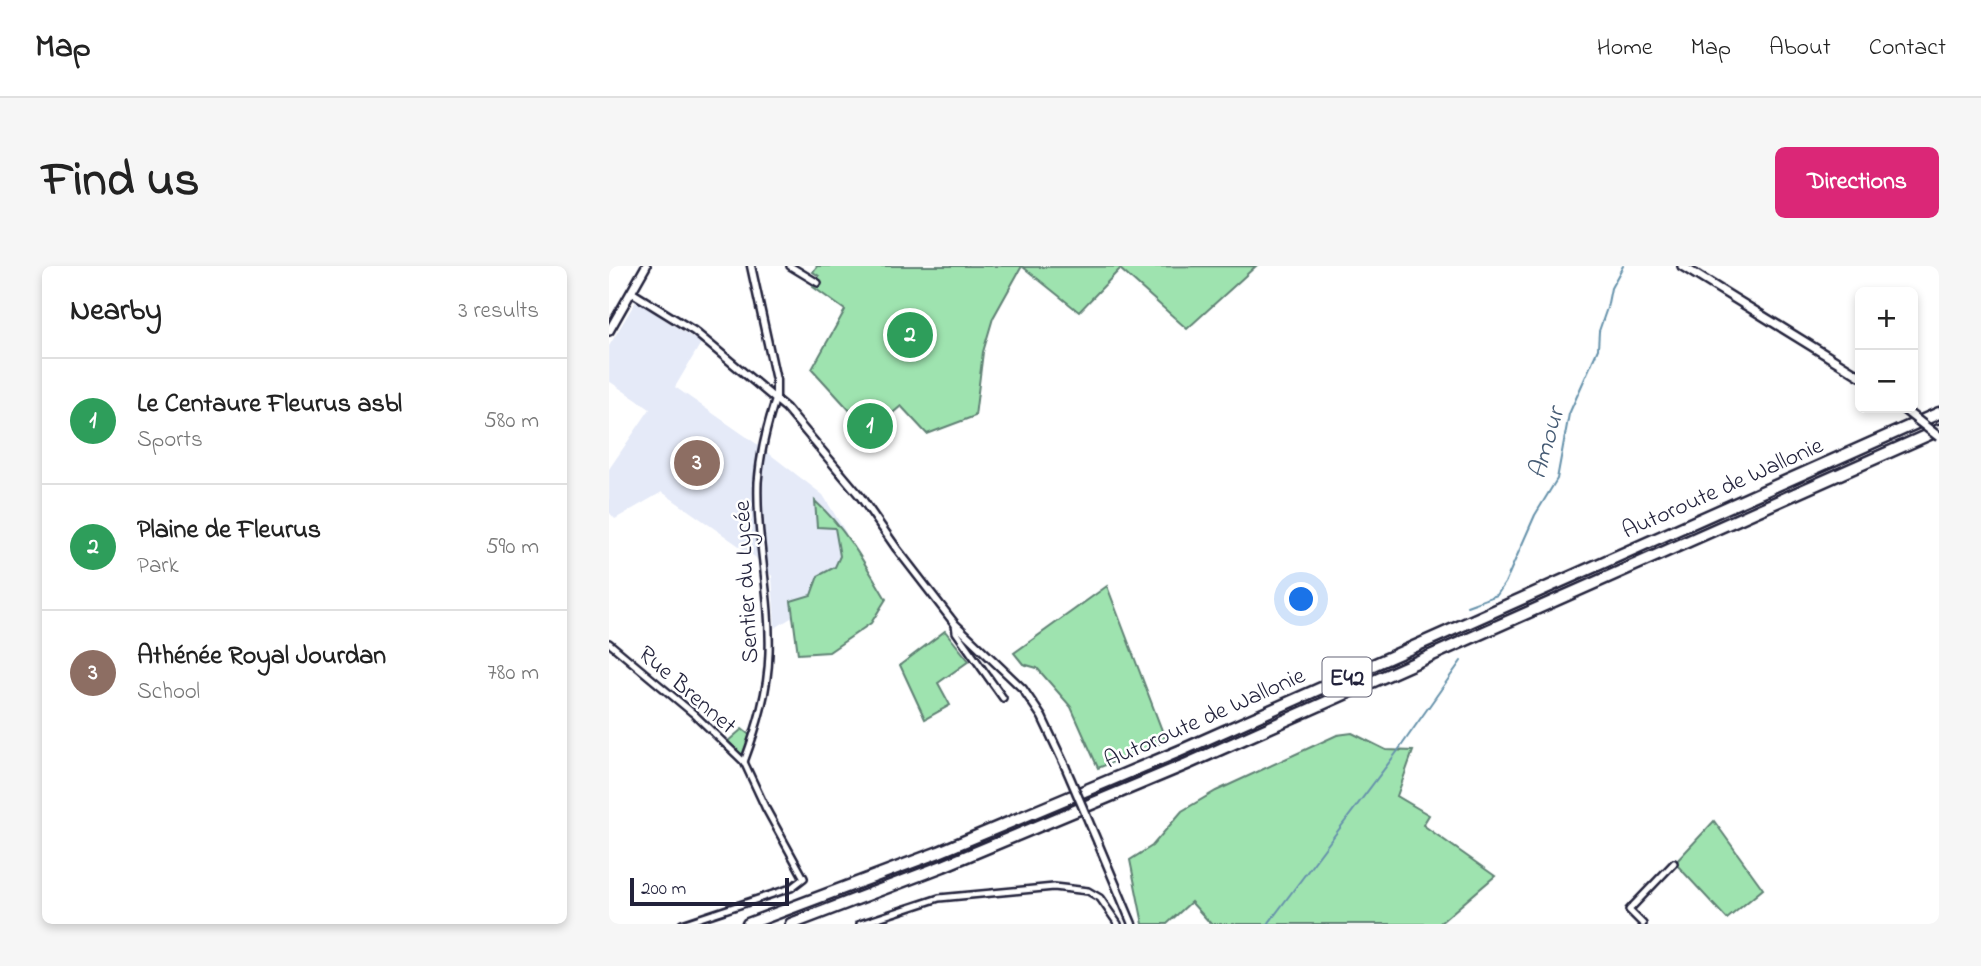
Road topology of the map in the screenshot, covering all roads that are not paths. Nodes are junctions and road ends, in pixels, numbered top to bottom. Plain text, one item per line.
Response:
1 (646, 266) edge
2 (751, 266) edge
3 (790, 266) edge
4 (1682, 266) edge
5 (818, 283) dead end
6 (631, 292) junction
7 (609, 331) edge
8 (1855, 373) edge
9 (776, 398) junction
10 (1908, 413) edge
11 (1939, 414) edge
12 (1939, 430) edge
13 (1939, 437) edge
14 (955, 624) junction
15 (609, 643) edge
16 (1003, 698) dead end
17 (744, 762) junction
18 (1674, 863) dead end
19 (682, 924) edge
20 (748, 924) edge
21 (791, 924) edge
22 (860, 924) edge
23 (1118, 924) edge
24 (1132, 924) edge
25 (1643, 924) edge

1 - 6 main road
2 - 9 street
3 - 5 street
4 - 8 main road
6 - 7 main road
6 - 9 street
9 - 14 street
9 - 17 street, Sentier du Lycée
10 - 13 main road, bridge
11 - 20 highway, Autoroute de Wallonie / E42
12 - 21 highway, Autoroute de Wallonie / E42
14 - 16 street
14 - 24 street, bridge
15 - 17 street, Rue Brennet
17 - 19 street
18 - 25 street
22 - 23 street

